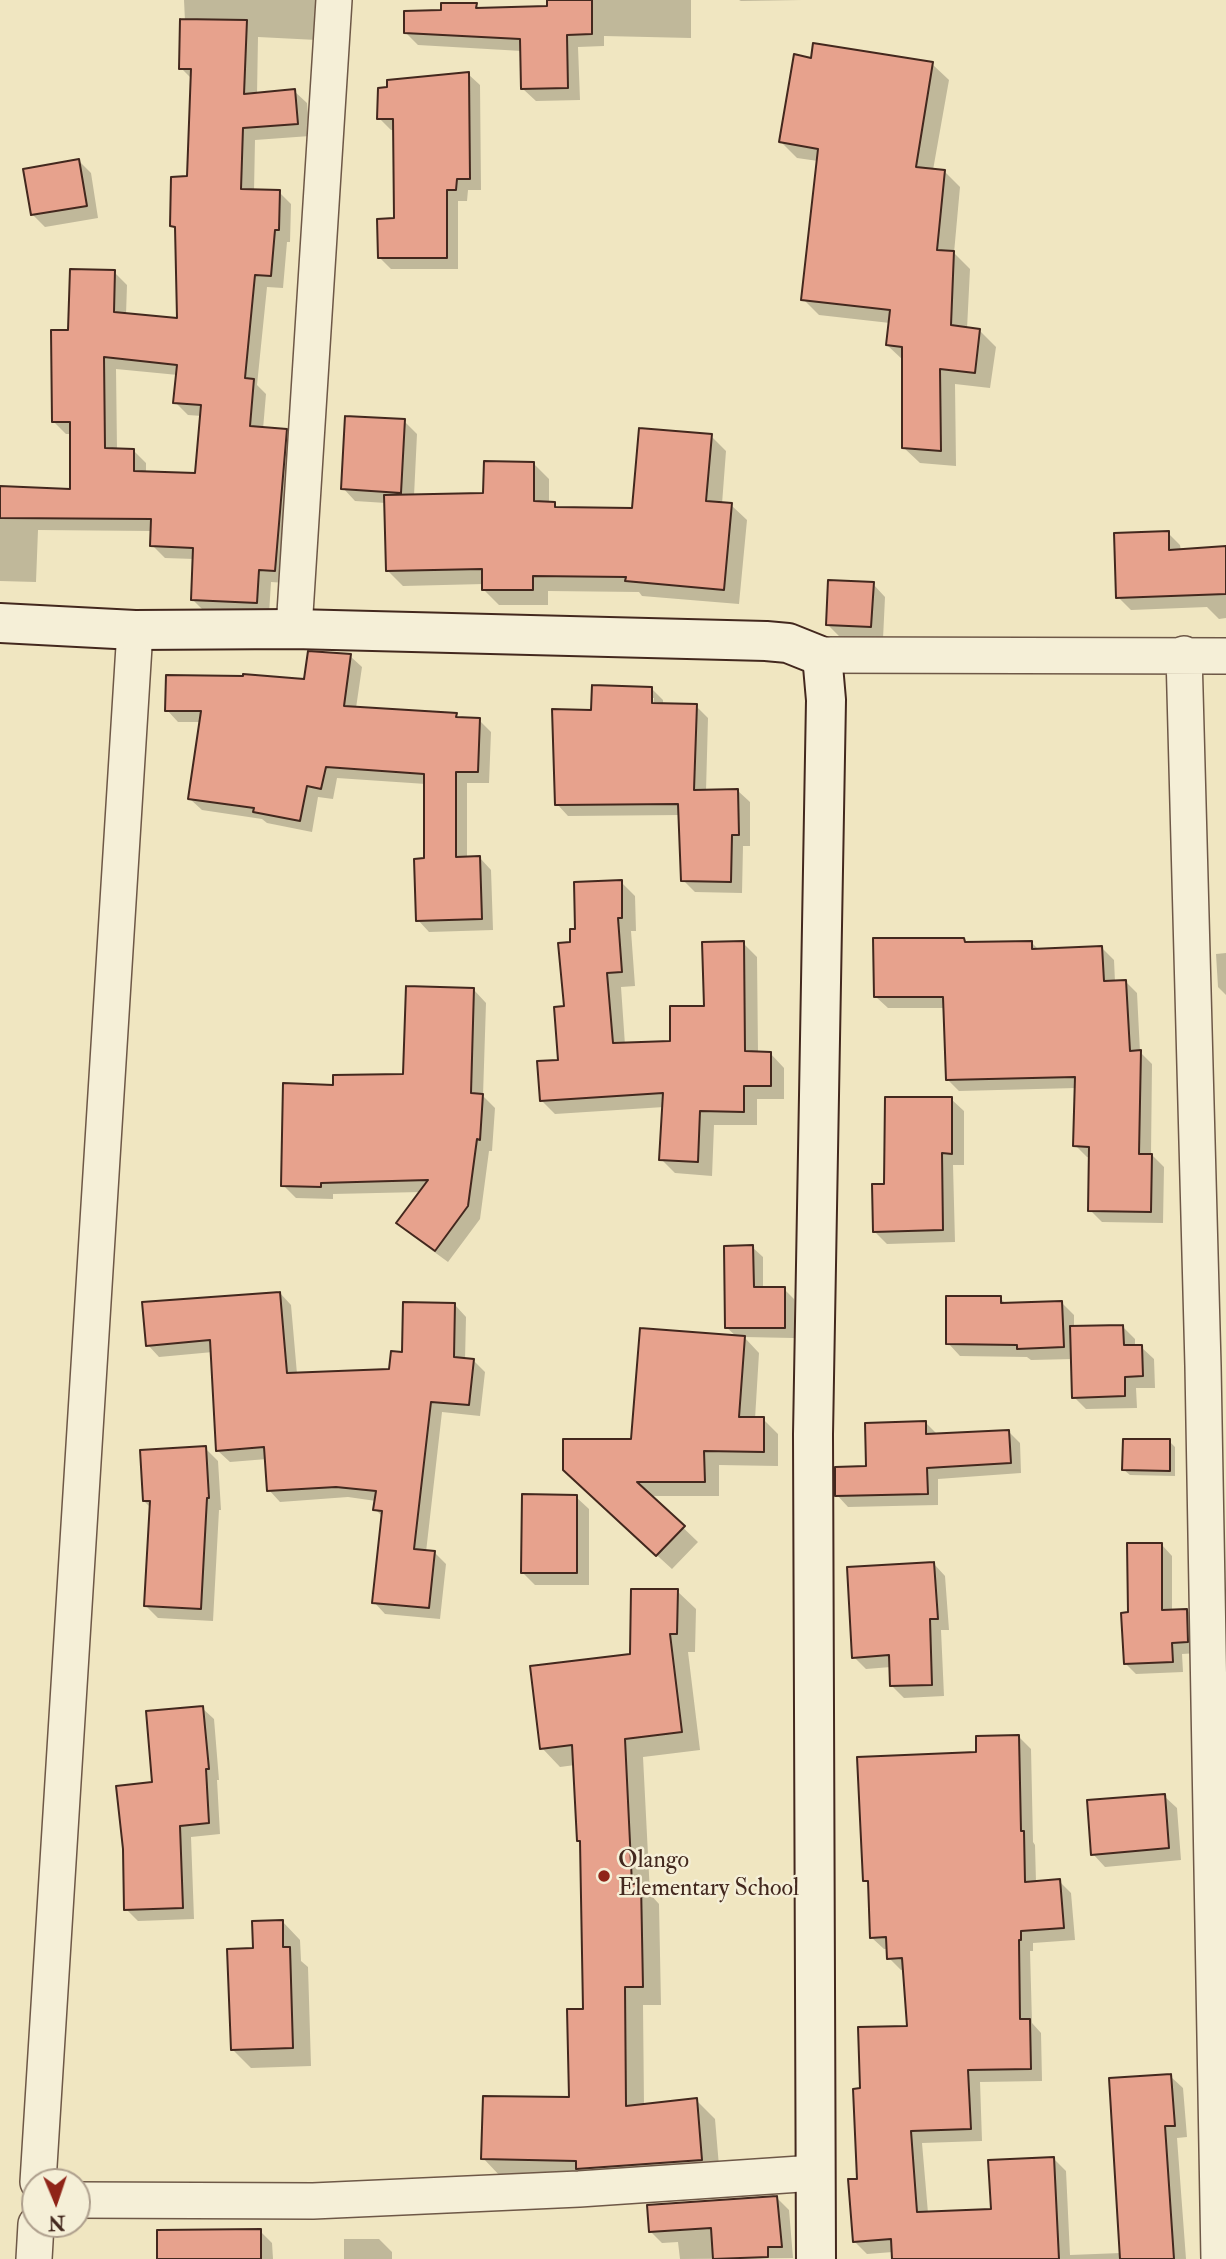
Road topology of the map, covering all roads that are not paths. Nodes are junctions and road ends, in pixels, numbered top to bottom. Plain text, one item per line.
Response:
1 (334, 0) edge
2 (0, 623) edge
3 (294, 629) junction
4 (135, 630) junction
5 (1184, 654) junction
6 (818, 655) junction
7 (1226, 656) edge
8 (39, 2168) edge
9 (815, 2173) junction
10 (91, 2200) edge
11 (35, 2238) edge
12 (34, 2259) edge
13 (816, 2259) edge
14 (1219, 2259) edge

1 - 3 street
2 - 4 street
3 - 4 street
3 - 6 street
4 - 8 street
5 - 6 street
5 - 7 street
5 - 14 street
6 - 9 street
9 - 10 street
9 - 13 street
11 - 12 street

